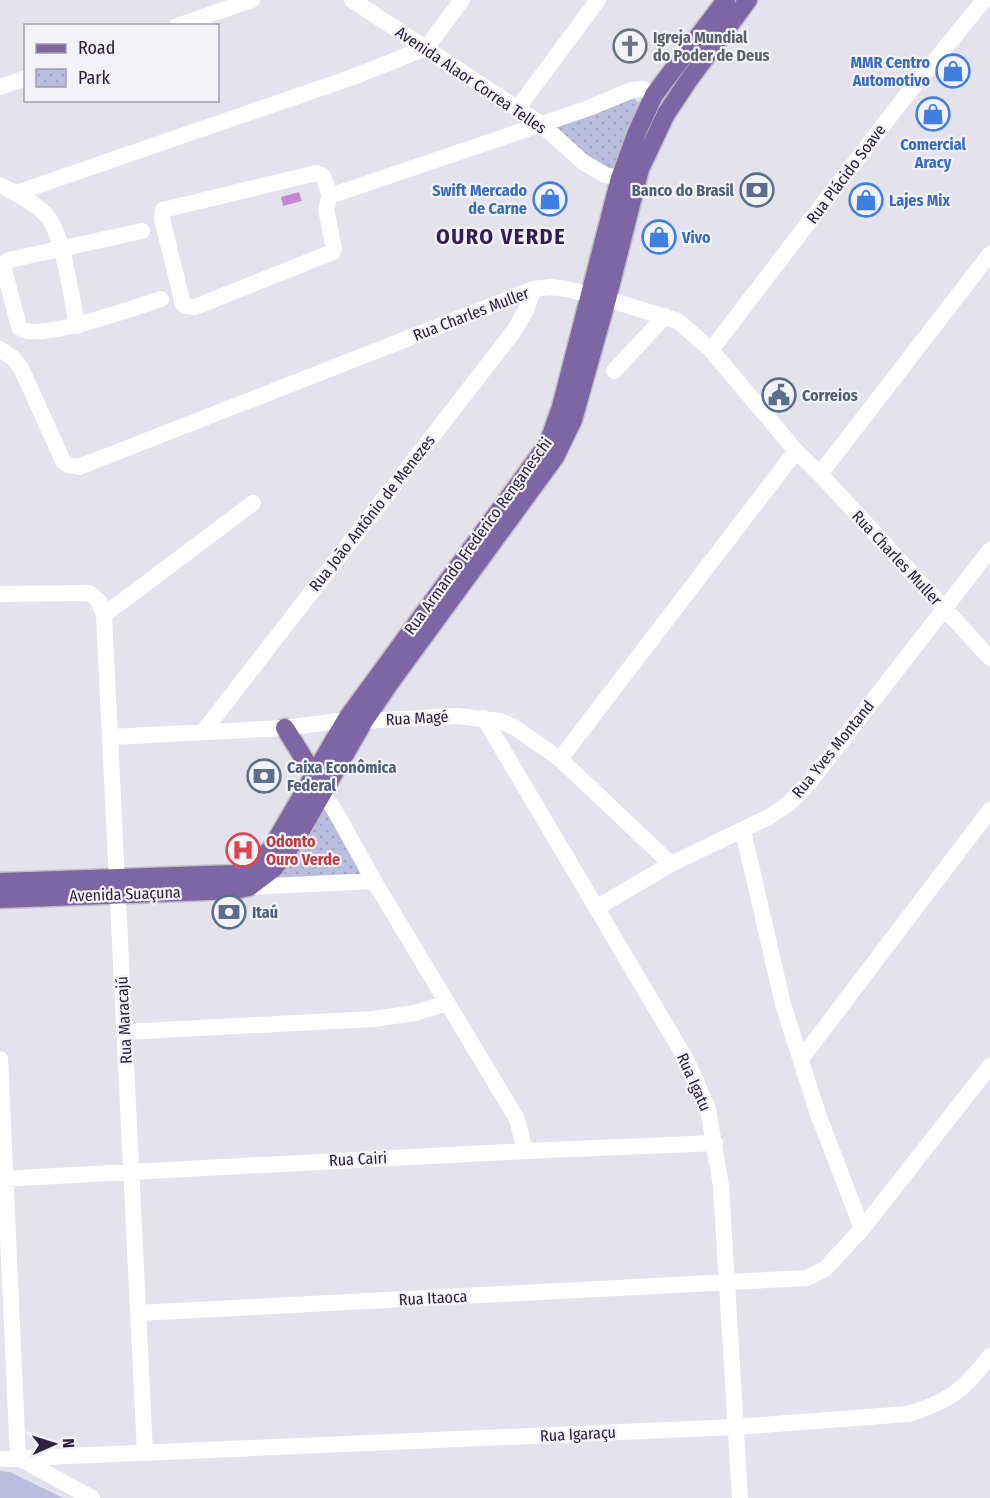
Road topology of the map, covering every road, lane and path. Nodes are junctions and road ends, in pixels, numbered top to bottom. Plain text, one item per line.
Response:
1 (252, 0) edge
2 (352, 0) edge
3 (462, 0) edge
4 (598, 0) edge
5 (726, 0) edge
6 (748, 0) edge
7 (984, 0) edge
8 (183, 24) edge
9 (713, 36) junction
10 (426, 48) junction
11 (24, 79) edge
12 (0, 87) edge
13 (654, 95) junction
14 (517, 109) junction
15 (666, 114) junction
16 (541, 124) junction
17 (640, 169) junction
18 (620, 178) junction
19 (0, 185) edge
20 (16, 193) junction
21 (330, 196) junction
22 (142, 231) dead end
23 (61, 248) junction
24 (990, 254) edge
25 (534, 289) junction
26 (599, 297) junction
27 (161, 298) dead end
28 (665, 316) junction
29 (77, 326) junction
30 (0, 349) edge
31 (711, 350) junction
32 (614, 371) dead end
33 (796, 451) junction
34 (820, 474) junction
35 (253, 503) dead end
36 (990, 550) edge
37 (0, 594) edge
38 (943, 608) junction
39 (104, 615) junction
40 (990, 658) edge
41 (484, 718) junction
42 (355, 721) junction
43 (285, 728) junction
44 (203, 732) junction
45 (111, 737) junction
46 (560, 759) junction
47 (314, 775) junction
48 (323, 793) junction
49 (990, 810) edge
50 (743, 831) junction
51 (671, 864) junction
52 (235, 874) joint
53 (374, 881) junction
54 (0, 882) edge
55 (118, 887) junction
56 (249, 887) junction
57 (0, 899) edge
58 (596, 908) junction
59 (447, 1003) junction
60 (124, 1032) junction
61 (0, 1059) edge
62 (801, 1059) junction
63 (990, 1066) edge
64 (715, 1143) junction
65 (525, 1151) junction
66 (131, 1171) junction
67 (3, 1179) edge
68 (862, 1229) junction
69 (727, 1282) junction
70 (139, 1313) junction
71 (990, 1356) edge
72 (736, 1427) junction
73 (145, 1454) junction
74 (18, 1458) junction
75 (0, 1459) edge
76 (92, 1498) edge
77 (740, 1498) edge

1 - 8 street
2 - 10 street, Avenida Alaor Correa Telles
3 - 10 street
4 - 14 street
5 - 9 main road, Rua Armando Frederico Renganeschi
6 - 9 main road
7 - 31 street, Rua Plácido Soave
9 - 13 main road, Rua Armando Frederico Renganeschi
9 - 15 main road, Rua Armando Frederico Renganeschi
10 - 14 street, Avenida Alaor Correa Telles
10 - 20 street
11 - 12 street
13 - 15 main road
13 - 16 street
13 - 18 main road, Rua Armando Frederico Renganeschi
14 - 16 street, Avenida Alaor Correa Telles
15 - 17 main road, Rua Armando Frederico Renganeschi
16 - 18 street, Avenida Alaor Correa Telles
16 - 21 street
17 - 18 main road
17 - 26 main road, Rua Armando Frederico Renganeschi
18 - 26 main road, Rua Armando Frederico Renganeschi
19 - 20 street
20 - 23 street
21 - 21 street
22 - 23 street
23 - 29 street
23 - 29 street
24 - 34 street
25 - 26 street, Rua Charles Muller
25 - 30 street, Rua Charles Muller
25 - 44 street, Rua João Antônio de Menezes
26 - 28 street, Rua Charles Muller
26 - 42 main road, Rua Armando Frederico Renganeschi
27 - 29 street
28 - 31 street, Rua Charles Muller
28 - 32 street
31 - 33 street, Rua Charles Muller
33 - 34 street, Rua Charles Muller
33 - 46 street
34 - 38 street, Rua Charles Muller
35 - 39 street
36 - 38 street, Rua Yves Montand
37 - 39 street
38 - 40 street, Rua Charles Muller
38 - 50 street, Rua Yves Montand
39 - 45 street, Rua Maracajú
41 - 42 street, Rua Magé
41 - 46 street, Rua Magé
41 - 58 street, Rua Igatu
42 - 43 street, Rua Magé
42 - 47 main road, Rua Armando Frederico Renganeschi
42 - 48 main road, Rua Armando Frederico Renganeschi
43 - 44 street, Rua Magé
43 - 47 main road
44 - 45 street, Rua Magé
45 - 55 street, Rua Maracajú
46 - 51 street, Rua Magé
47 - 52 main road, Rua Armando Frederico Renganeschi
48 - 53 street
48 - 56 main road, Rua Armando Frederico Renganeschi
49 - 62 street
50 - 51 street, Rua Yves Montand
50 - 62 street
51 - 58 street, Rua Yves Montand
52 - 55 main road, Avenida Suaçuna
53 - 56 street
53 - 59 street
54 - 55 main road, Avenida Suaçuna
55 - 56 main road, Avenida Suaçuna
55 - 57 main road, Avenida Suaçuna
55 - 60 street, Rua Maracajú
58 - 64 street, Rua Igatu
59 - 60 street
59 - 65 street
60 - 66 street, Rua Maracajú
61 - 67 street
62 - 68 street
63 - 68 street, Rua Itaoca
64 - 65 street, Rua Cairi
64 - 69 street, Rua Igatu
65 - 66 street, Rua Cairi
66 - 67 street, Rua Cairi
66 - 70 street, Rua Maracajú
67 - 74 street
68 - 69 street, Rua Itaoca
69 - 70 street, Rua Itaoca
69 - 72 street, Rua Igatu
70 - 73 street, Rua Maracajú
71 - 72 street, Rua Igaraçu
72 - 73 street, Rua Igaraçu
72 - 77 street, Rua Igatu
73 - 74 street, Rua Igaraçu
74 - 75 street, Rua Igaraçu
74 - 76 street

